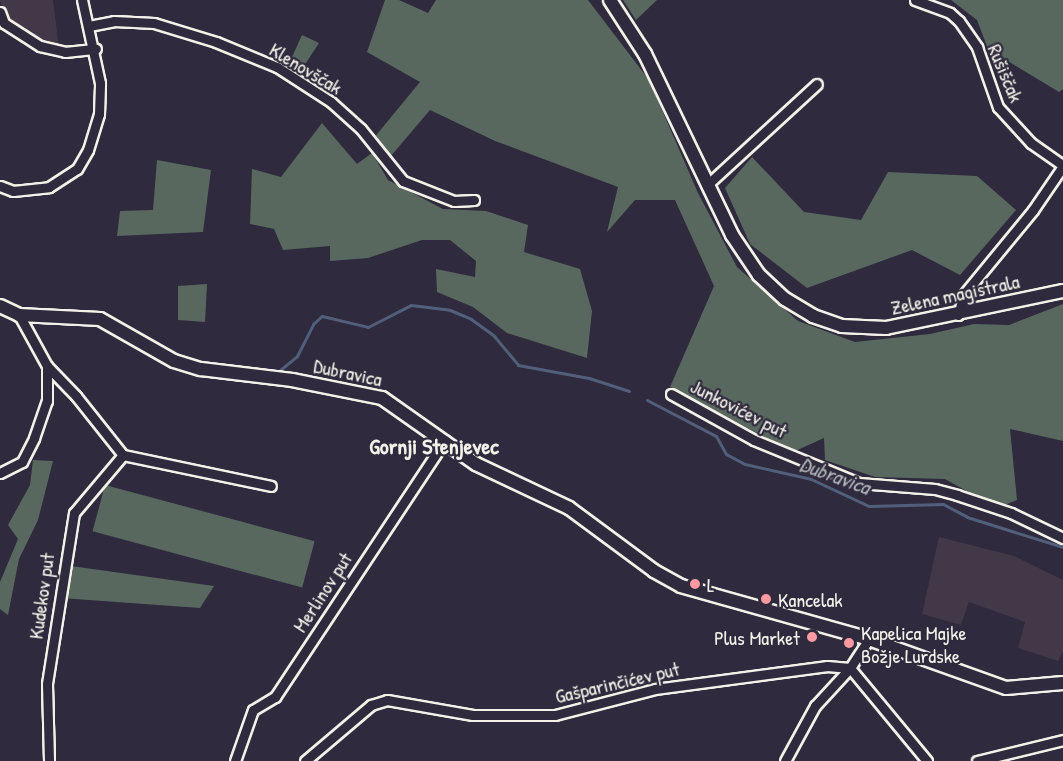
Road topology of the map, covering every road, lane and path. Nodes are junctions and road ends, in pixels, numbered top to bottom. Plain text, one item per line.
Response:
1 (82, 0) edge
2 (610, 0) edge
3 (915, 0) edge
4 (0, 12) edge
5 (89, 26) junction
6 (96, 49) junction
7 (818, 84) dead end
8 (1063, 165) edge
9 (707, 185) junction
10 (0, 186) edge
11 (474, 200) dead end
12 (1063, 291) edge
13 (0, 306) edge
14 (19, 315) junction
15 (958, 315) junction
16 (47, 366) junction
17 (671, 394) dead end
18 (444, 440) junction
19 (123, 455) junction
20 (1, 470) edge
21 (271, 486) dead end
22 (1063, 538) edge
23 (869, 639) junction
24 (850, 668) junction
25 (1063, 682) edge
26 (1063, 740) edge
27 (49, 761) edge
28 (235, 761) edge
29 (304, 761) edge
30 (785, 761) edge
31 (927, 761) edge
32 (977, 761) edge

1 - 5 street
2 - 9 street, Zelena magistrala
3 - 8 street, Rušiščak
4 - 6 street
5 - 6 street
5 - 11 street, Klenovščak
6 - 10 street
7 - 9 street
8 - 15 street, Rušiščak
9 - 15 street, Zelena magistrala
12 - 15 street, Zelena magistrala
13 - 14 street, Dubravica
14 - 16 street
14 - 18 street, Dubravica
16 - 19 street
16 - 20 street
17 - 22 street, Junkovićev put
18 - 23 street, Dubravica
18 - 28 street, Merlinov put
19 - 21 street
19 - 27 street, Kudekov put
23 - 24 street
23 - 25 street, Dubravica
24 - 29 street, Gašparinčićev put
24 - 30 street
24 - 31 street
26 - 32 street

